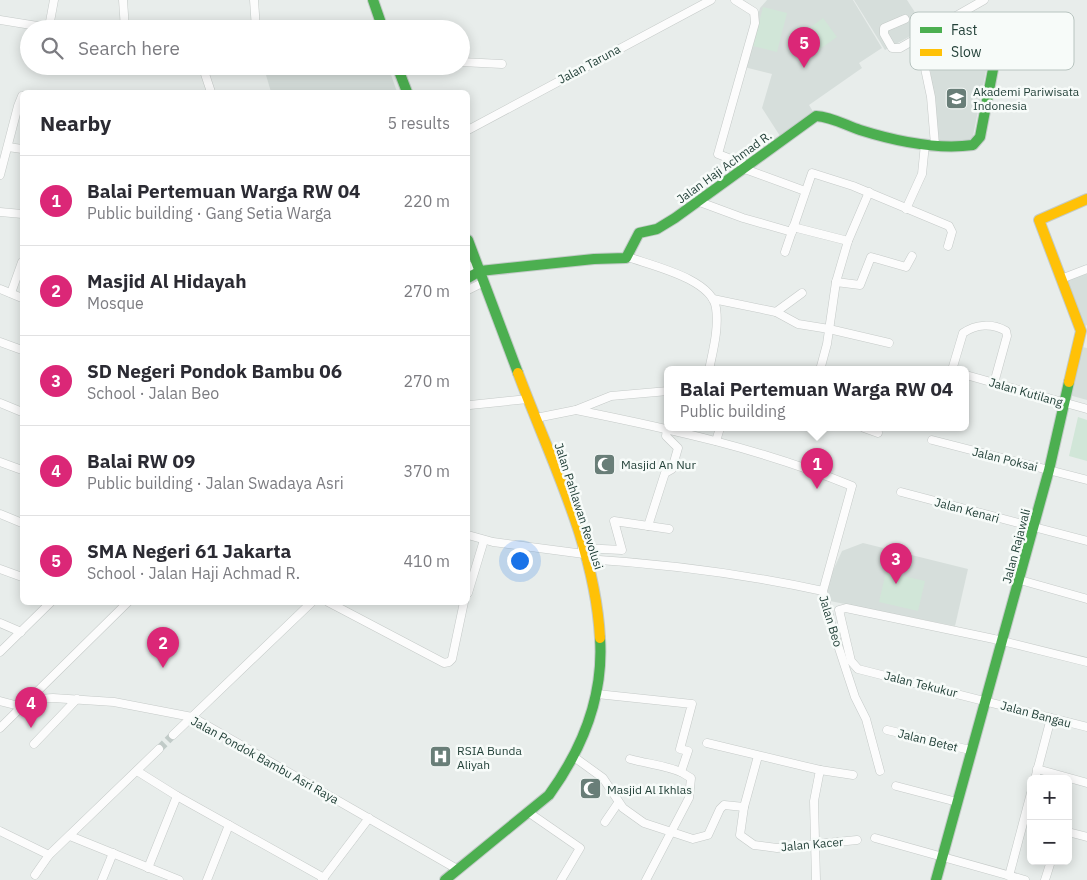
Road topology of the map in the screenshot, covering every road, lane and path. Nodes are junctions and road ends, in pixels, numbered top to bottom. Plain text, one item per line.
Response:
1 (54, 0) edge
2 (123, 0) edge
3 (254, 0) edge
4 (373, 0) edge
5 (711, 0) edge
6 (735, 0) edge
7 (984, 0) edge
8 (963, 12) edge
9 (0, 20) edge
10 (53, 20) edge
11 (124, 20) edge
12 (255, 20) edge
13 (380, 20) edge
14 (905, 20) dead end
15 (20, 23) edge
16 (910, 42) edge
17 (470, 62) edge
18 (502, 64) dead end
19 (925, 70) edge
20 (993, 70) edge
21 (205, 75) edge
22 (400, 75) edge
23 (210, 90) edge
24 (406, 90) edge
25 (20, 103) edge
26 (470, 129) edge
27 (930, 145) junction
28 (8, 147) junction
29 (20, 149) edge
30 (744, 167) junction
31 (0, 175) edge
32 (805, 191) junction
33 (869, 192) junction
34 (1087, 199) edge
35 (697, 201) junction
36 (906, 209) junction
37 (0, 212) edge
38 (20, 214) edge
39 (793, 230) junction
40 (848, 241) junction
41 (948, 246) dead end
42 (470, 248) edge
43 (785, 252) dead end
44 (912, 256) dead end
45 (628, 257) junction
46 (20, 268) edge
47 (475, 268) edge
48 (1087, 270) edge
49 (1061, 280) junction
50 (484, 282) junction
51 (836, 282) junction
52 (0, 289) edge
53 (470, 289) edge
54 (802, 293) dead end
55 (11, 294) junction
56 (20, 297) edge
57 (714, 300) junction
58 (776, 312) junction
59 (829, 329) junction
60 (0, 342) edge
61 (889, 343) dead end
62 (20, 349) edge
63 (710, 366) edge
64 (821, 366) edge
65 (953, 366) edge
66 (969, 376) edge
67 (994, 383) junction
68 (664, 390) edge
69 (528, 398) junction
70 (0, 403) edge
71 (1065, 403) junction
72 (470, 405) dead end
73 (1087, 408) edge
74 (576, 410) junction
75 (20, 411) edge
76 (536, 418) junction
77 (664, 428) edge
78 (667, 431) edge
79 (675, 431) edge
80 (719, 431) edge
81 (872, 431) edge
82 (878, 433) dead end
83 (932, 440) dead end
84 (716, 441) junction
85 (0, 462) edge
86 (20, 469) edge
87 (1049, 470) junction
88 (1087, 480) edge
89 (901, 492) dead end
90 (0, 514) edge
91 (20, 522) edge
92 (648, 526) junction
93 (1034, 528) junction
94 (669, 529) dead end
95 (470, 536) edge
96 (484, 540) junction
97 (1087, 541) edge
98 (584, 554) junction
99 (0, 568) edge
100 (20, 576) edge
101 (1020, 580) junction
102 (470, 586) edge
103 (823, 591) junction
104 (1087, 599) edge
105 (48, 605) edge
106 (125, 605) edge
107 (309, 605) edge
108 (334, 605) edge
109 (463, 605) edge
110 (0, 623) edge
111 (21, 632) junction
112 (1003, 641) junction
113 (0, 652) edge
114 (1087, 662) edge
115 (858, 669) joint
116 (597, 694) junction
117 (77, 699) junction
118 (0, 701) edge
119 (984, 701) junction
120 (24, 704) junction
121 (192, 717) junction
122 (1051, 718) junction
123 (1087, 727) edge
124 (0, 728) edge
125 (887, 730) dead end
126 (173, 735) tunnel mouth
127 (707, 743) dead end
128 (34, 744) dead end
129 (159, 749) tunnel mouth
130 (970, 750) junction
131 (758, 756) junction
132 (574, 757) junction
133 (630, 759) dead end
134 (1037, 769) junction
135 (820, 770) junction
136 (137, 771) junction
137 (880, 771) dead end
138 (682, 772) junction
139 (853, 775) dead end
140 (1036, 775) edge
141 (1087, 783) edge
142 (896, 786) dead end
143 (177, 796) junction
144 (957, 802) junction
145 (618, 803) junction
146 (744, 808) junction
147 (528, 812) junction
148 (369, 818) junction
149 (1027, 820) edge
150 (605, 822) dead end
151 (229, 825) junction
152 (0, 831) edge
153 (672, 833) junction
154 (1072, 833) edge
155 (70, 836) junction
156 (1087, 837) edge
157 (875, 838) dead end
158 (857, 840) dead end
159 (816, 844) junction
160 (113, 854) junction
161 (49, 855) junction
162 (942, 857) junction
163 (1050, 865) edge
164 (148, 868) junction
165 (457, 868) junction
166 (158, 872) junction
167 (35, 875) dead end
168 (1009, 876) junction
169 (323, 879) edge
170 (102, 880) edge
171 (154, 880) edge
172 (178, 880) edge
173 (207, 880) edge
174 (445, 880) edge
175 (560, 880) edge
176 (646, 880) edge
177 (816, 880) edge
178 (936, 880) edge
179 (1025, 880) edge
180 (1045, 880) edge

1 - 10 street
2 - 11 street
3 - 12 street
4 - 13 street
5 - 26 street, Jalan Taruna
6 - 30 street
7 - 8 street
9 - 15 street
14 - 16 street
17 - 18 street
19 - 27 street
20 - 27 street
21 - 23 street
22 - 24 street
25 - 28 street
27 - 30 street, Jalan Haji Achmad R.
27 - 36 street
28 - 29 street
28 - 31 street
30 - 32 street
30 - 35 street, Jalan Haji Achmad R.
32 - 33 street
32 - 39 street
33 - 36 street
33 - 40 street
34 - 49 street, Jalan Rajawali
35 - 39 street
35 - 45 street, Jalan Haji Achmad R.
36 - 41 street
37 - 38 street
39 - 40 street
39 - 43 street
40 - 51 street
42 - 47 street, Jalan Pahlawan Revolusi
44 - 51 street
45 - 47 street
45 - 57 street
46 - 55 street
47 - 50 street, Jalan Pahlawan Revolusi
48 - 49 street
49 - 71 street, Jalan Rajawali
50 - 53 street
50 - 69 street, Jalan Pahlawan Revolusi
51 - 59 street
52 - 55 street
54 - 58 street
55 - 56 street
57 - 58 street
57 - 63 street
58 - 59 street
59 - 61 street
59 - 64 street
60 - 62 street
65 - 67 street
66 - 67 street, Jalan Kutilang
67 - 71 street, Jalan Kutilang
68 - 74 street
69 - 72 street
69 - 76 street, Jalan Pahlawan Revolusi
70 - 75 street
71 - 73 street, Jalan Kutilang
71 - 87 street, Jalan Rajawali
74 - 76 street
74 - 77 street
76 - 98 street, Jalan Pahlawan Revolusi
78 - 92 street
79 - 84 street
80 - 84 street
81 - 82 street
83 - 87 street, Jalan Poksai
84 - 103 street
85 - 86 street
87 - 88 street, Jalan Poksai
87 - 93 street, Jalan Rajawali
89 - 93 street, Jalan Kenari
90 - 91 street
92 - 94 street
92 - 98 street
93 - 97 street, Jalan Kenari
93 - 101 street, Jalan Rajawali
95 - 96 street
96 - 98 street
96 - 102 street
98 - 103 street, Jalan Beo
98 - 116 street, Jalan Pahlawan Revolusi
99 - 100 street
101 - 104 street
101 - 112 street, Jalan Rajawali
103 - 137 street, Jalan Beo
105 - 111 street
106 - 120 street
107 - 121 street
108 - 109 street
110 - 111 street
111 - 113 street
112 - 114 street
112 - 115 street, Jalan Beo
112 - 119 street, Jalan Rajawali
115 - 119 street, Jalan Tekukur
116 - 132 street, Jalan Pahlawan Revolusi
116 - 138 street
117 - 120 street, Jalan Pondok Bambu Asri Raya
117 - 121 street, Jalan Pondok Bambu Asri Raya
117 - 128 street
118 - 120 street, Jalan Pondok Bambu Asri Raya
119 - 122 street, Jalan Bangau
119 - 130 street, Jalan Rajawali
120 - 124 street
121 - 126 street
121 - 148 street, Jalan Pondok Bambu Asri Raya
122 - 123 street, Jalan Bangau
122 - 134 street
125 - 130 street, Jalan Betet
127 - 131 street
129 - 136 street
130 - 144 street, Jalan Rajawali
131 - 135 street
131 - 146 street
132 - 145 street
132 - 147 street, Jalan Pahlawan Revolusi
133 - 138 street
134 - 140 street
134 - 141 street
135 - 139 street
135 - 159 street
136 - 143 street
136 - 155 street
138 - 153 street
142 - 144 street
143 - 151 street
143 - 164 street
144 - 162 street, Jalan Rajawali
145 - 150 street
145 - 153 street
146 - 153 street
146 - 159 street, Jalan Kacer
147 - 165 street, Jalan Pahlawan Revolusi
147 - 175 street
148 - 165 street, Jalan Pondok Bambu Asri Raya
148 - 169 street
149 - 168 street
151 - 169 street
151 - 173 street
152 - 161 street
153 - 176 street
154 - 156 street
155 - 160 street
155 - 161 street
157 - 162 street
158 - 159 street, Jalan Kacer
159 - 177 street
160 - 164 street
160 - 170 street
161 - 167 street
162 - 168 street
162 - 178 street, Jalan Rajawali
163 - 180 street
164 - 166 street
165 - 174 street, Jalan Pahlawan Revolusi
166 - 171 street
166 - 172 street
168 - 179 street

